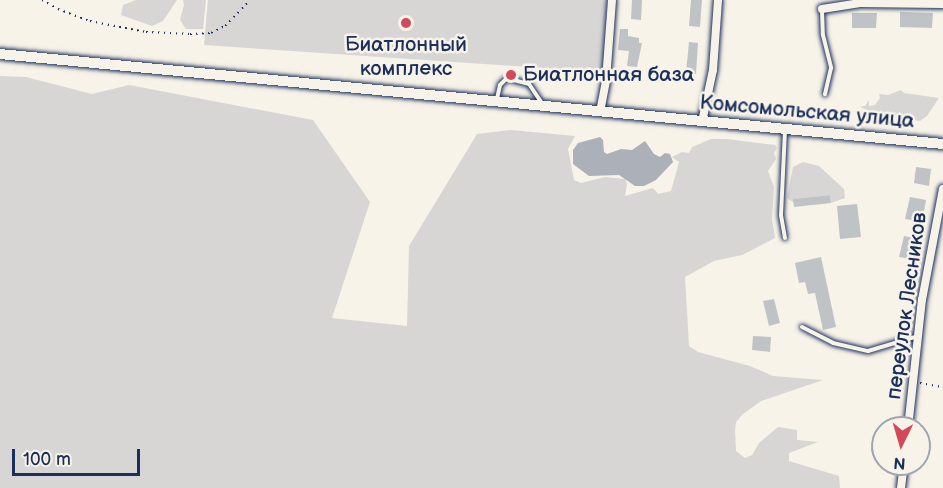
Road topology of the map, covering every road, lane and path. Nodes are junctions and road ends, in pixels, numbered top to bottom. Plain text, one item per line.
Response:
1 (42, 0) edge
2 (250, 0) edge
3 (612, 0) edge
4 (718, 0) edge
5 (943, 4) edge
6 (822, 9) joint
7 (0, 54) edge
8 (825, 94) dead end
9 (496, 102) junction
10 (543, 107) junction
11 (600, 112) junction
12 (702, 122) junction
13 (785, 130) junction
14 (943, 144) edge
15 (943, 189) edge
16 (785, 238) dead end
17 (802, 327) dead end
18 (919, 335) junction
19 (914, 382) junction
20 (943, 387) edge
21 (910, 416) edge

1 - 2 path
3 - 11 street
4 - 12 street
5 - 6 street
6 - 8 lane
7 - 9 main road, Комсомольская улица
9 - 10 main road, Комсомольская улица
9 - 10 lane
10 - 11 main road, Комсомольская улица
11 - 12 main road, Комсомольская улица
12 - 13 main road, Комсомольская улица
13 - 14 main road, Комсомольская улица
13 - 16 lane
15 - 18 street, переулок Лесников
17 - 18 lane
18 - 19 street, переулок Лесников
19 - 20 path
19 - 21 street, переулок Лесников

